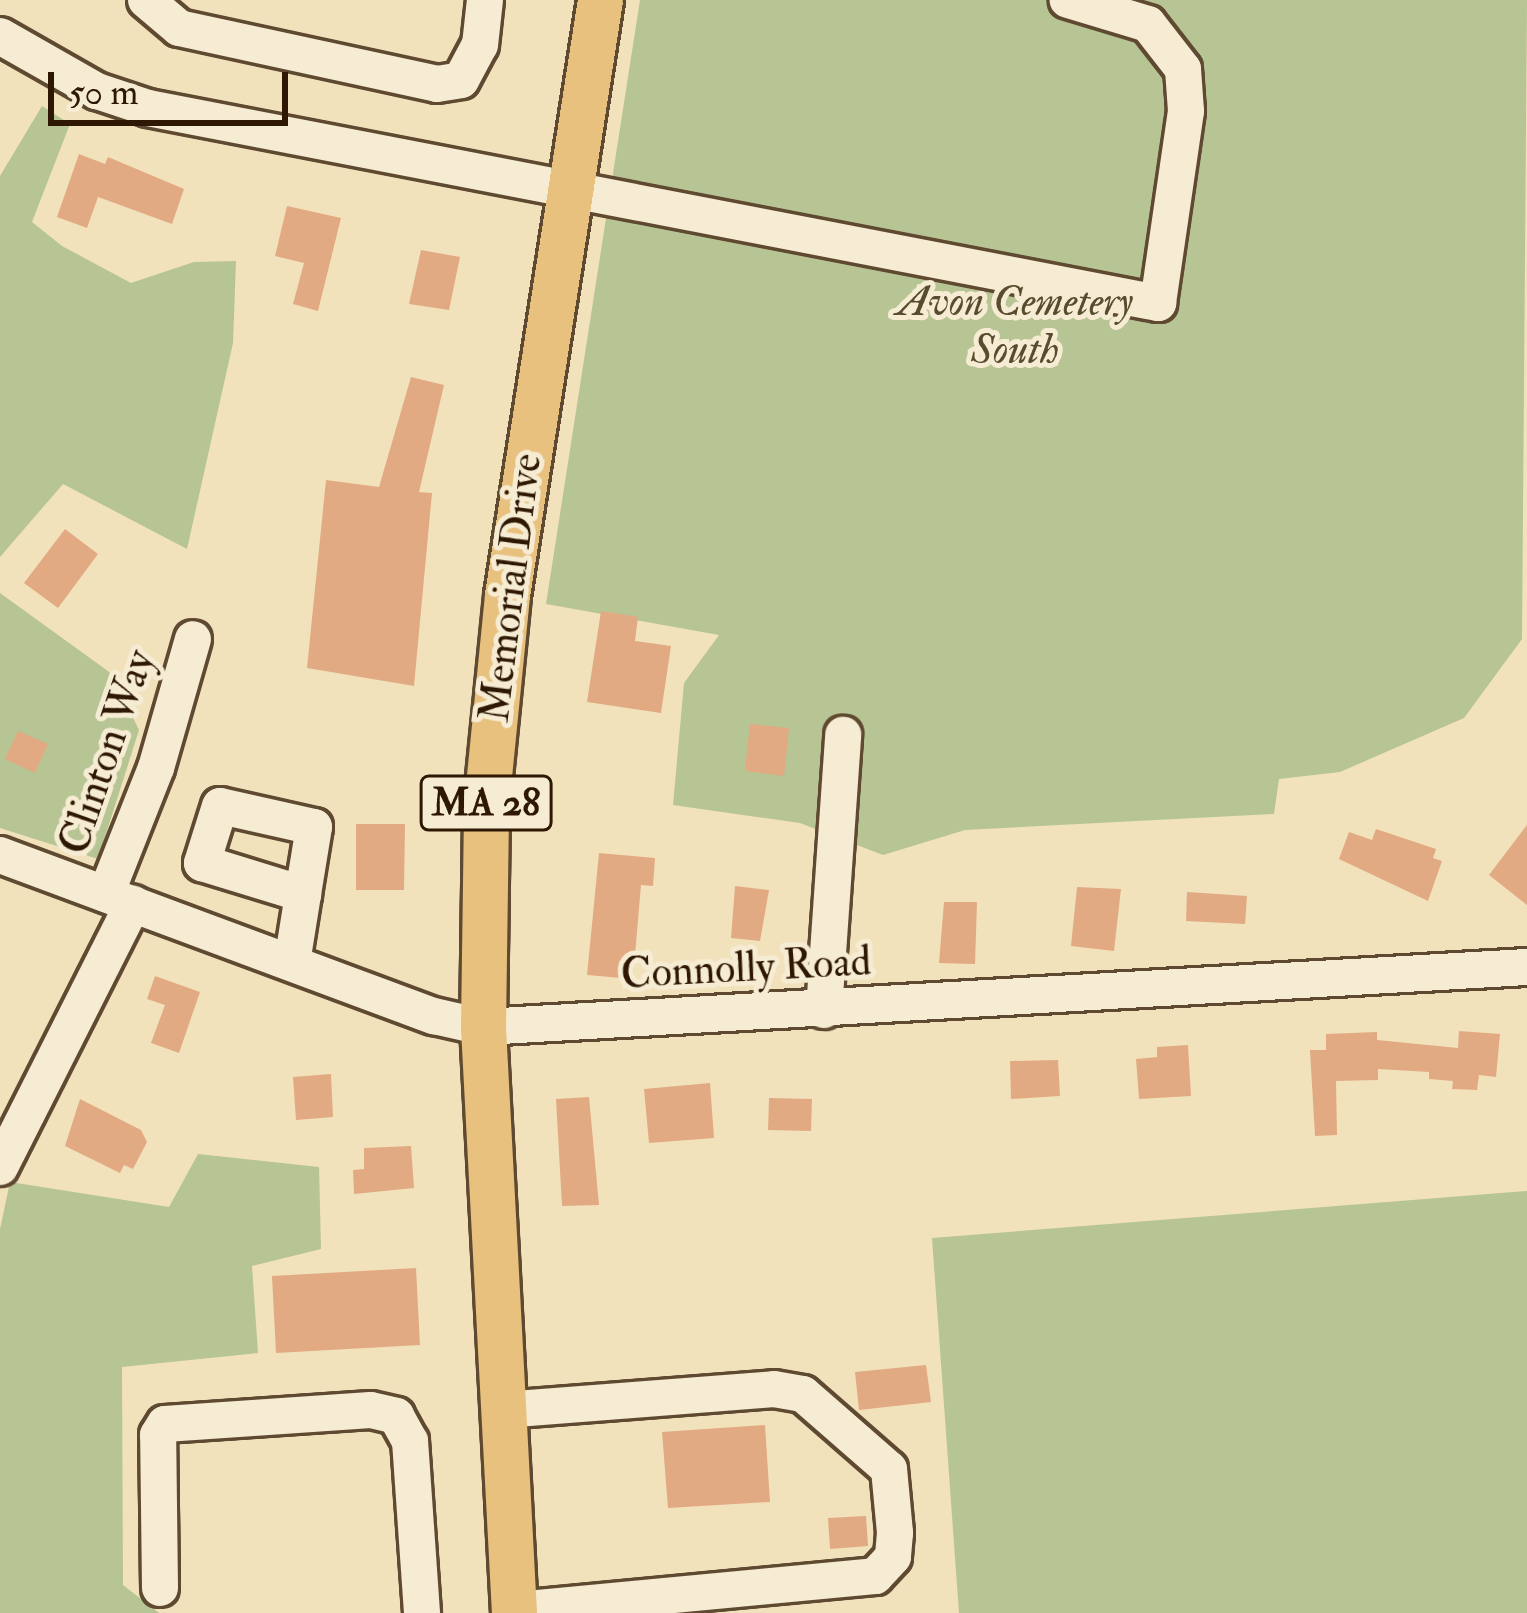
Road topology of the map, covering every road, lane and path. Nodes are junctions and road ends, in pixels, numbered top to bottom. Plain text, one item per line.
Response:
1 (146, 0) edge
2 (485, 0) edge
3 (601, 0) edge
4 (1068, 0) edge
5 (1173, 0) edge
6 (0, 36) edge
7 (1168, 44) junction
8 (570, 196) junction
9 (193, 639) dead end
10 (843, 736) dead end
11 (0, 855) edge
12 (303, 894) dead end
13 (119, 899) junction
14 (292, 963) junction
15 (1527, 967) edge
16 (824, 1010) junction
17 (483, 1027) junction
18 (0, 1167) edge
19 (503, 1410) junction
20 (160, 1588) dead end
21 (514, 1612) edge
22 (422, 1613) edge

1 - 2 street
3 - 8 main road, Memorial Drive / MA 28
4 - 7 street
5 - 7 street
6 - 8 street
7 - 8 street
8 - 17 main road, Memorial Drive / MA 28
9 - 13 street, Clinton Way
10 - 16 street
11 - 13 street, Connolly Road
12 - 14 street
13 - 14 street, Connolly Road
13 - 18 street, Clinton Way
14 - 17 street, Connolly Road
15 - 16 street, Connolly Road
16 - 17 street, Connolly Road
17 - 19 main road, Memorial Drive / MA 28
19 - 21 main road, Memorial Drive / MA 28
19 - 21 street
20 - 22 street

